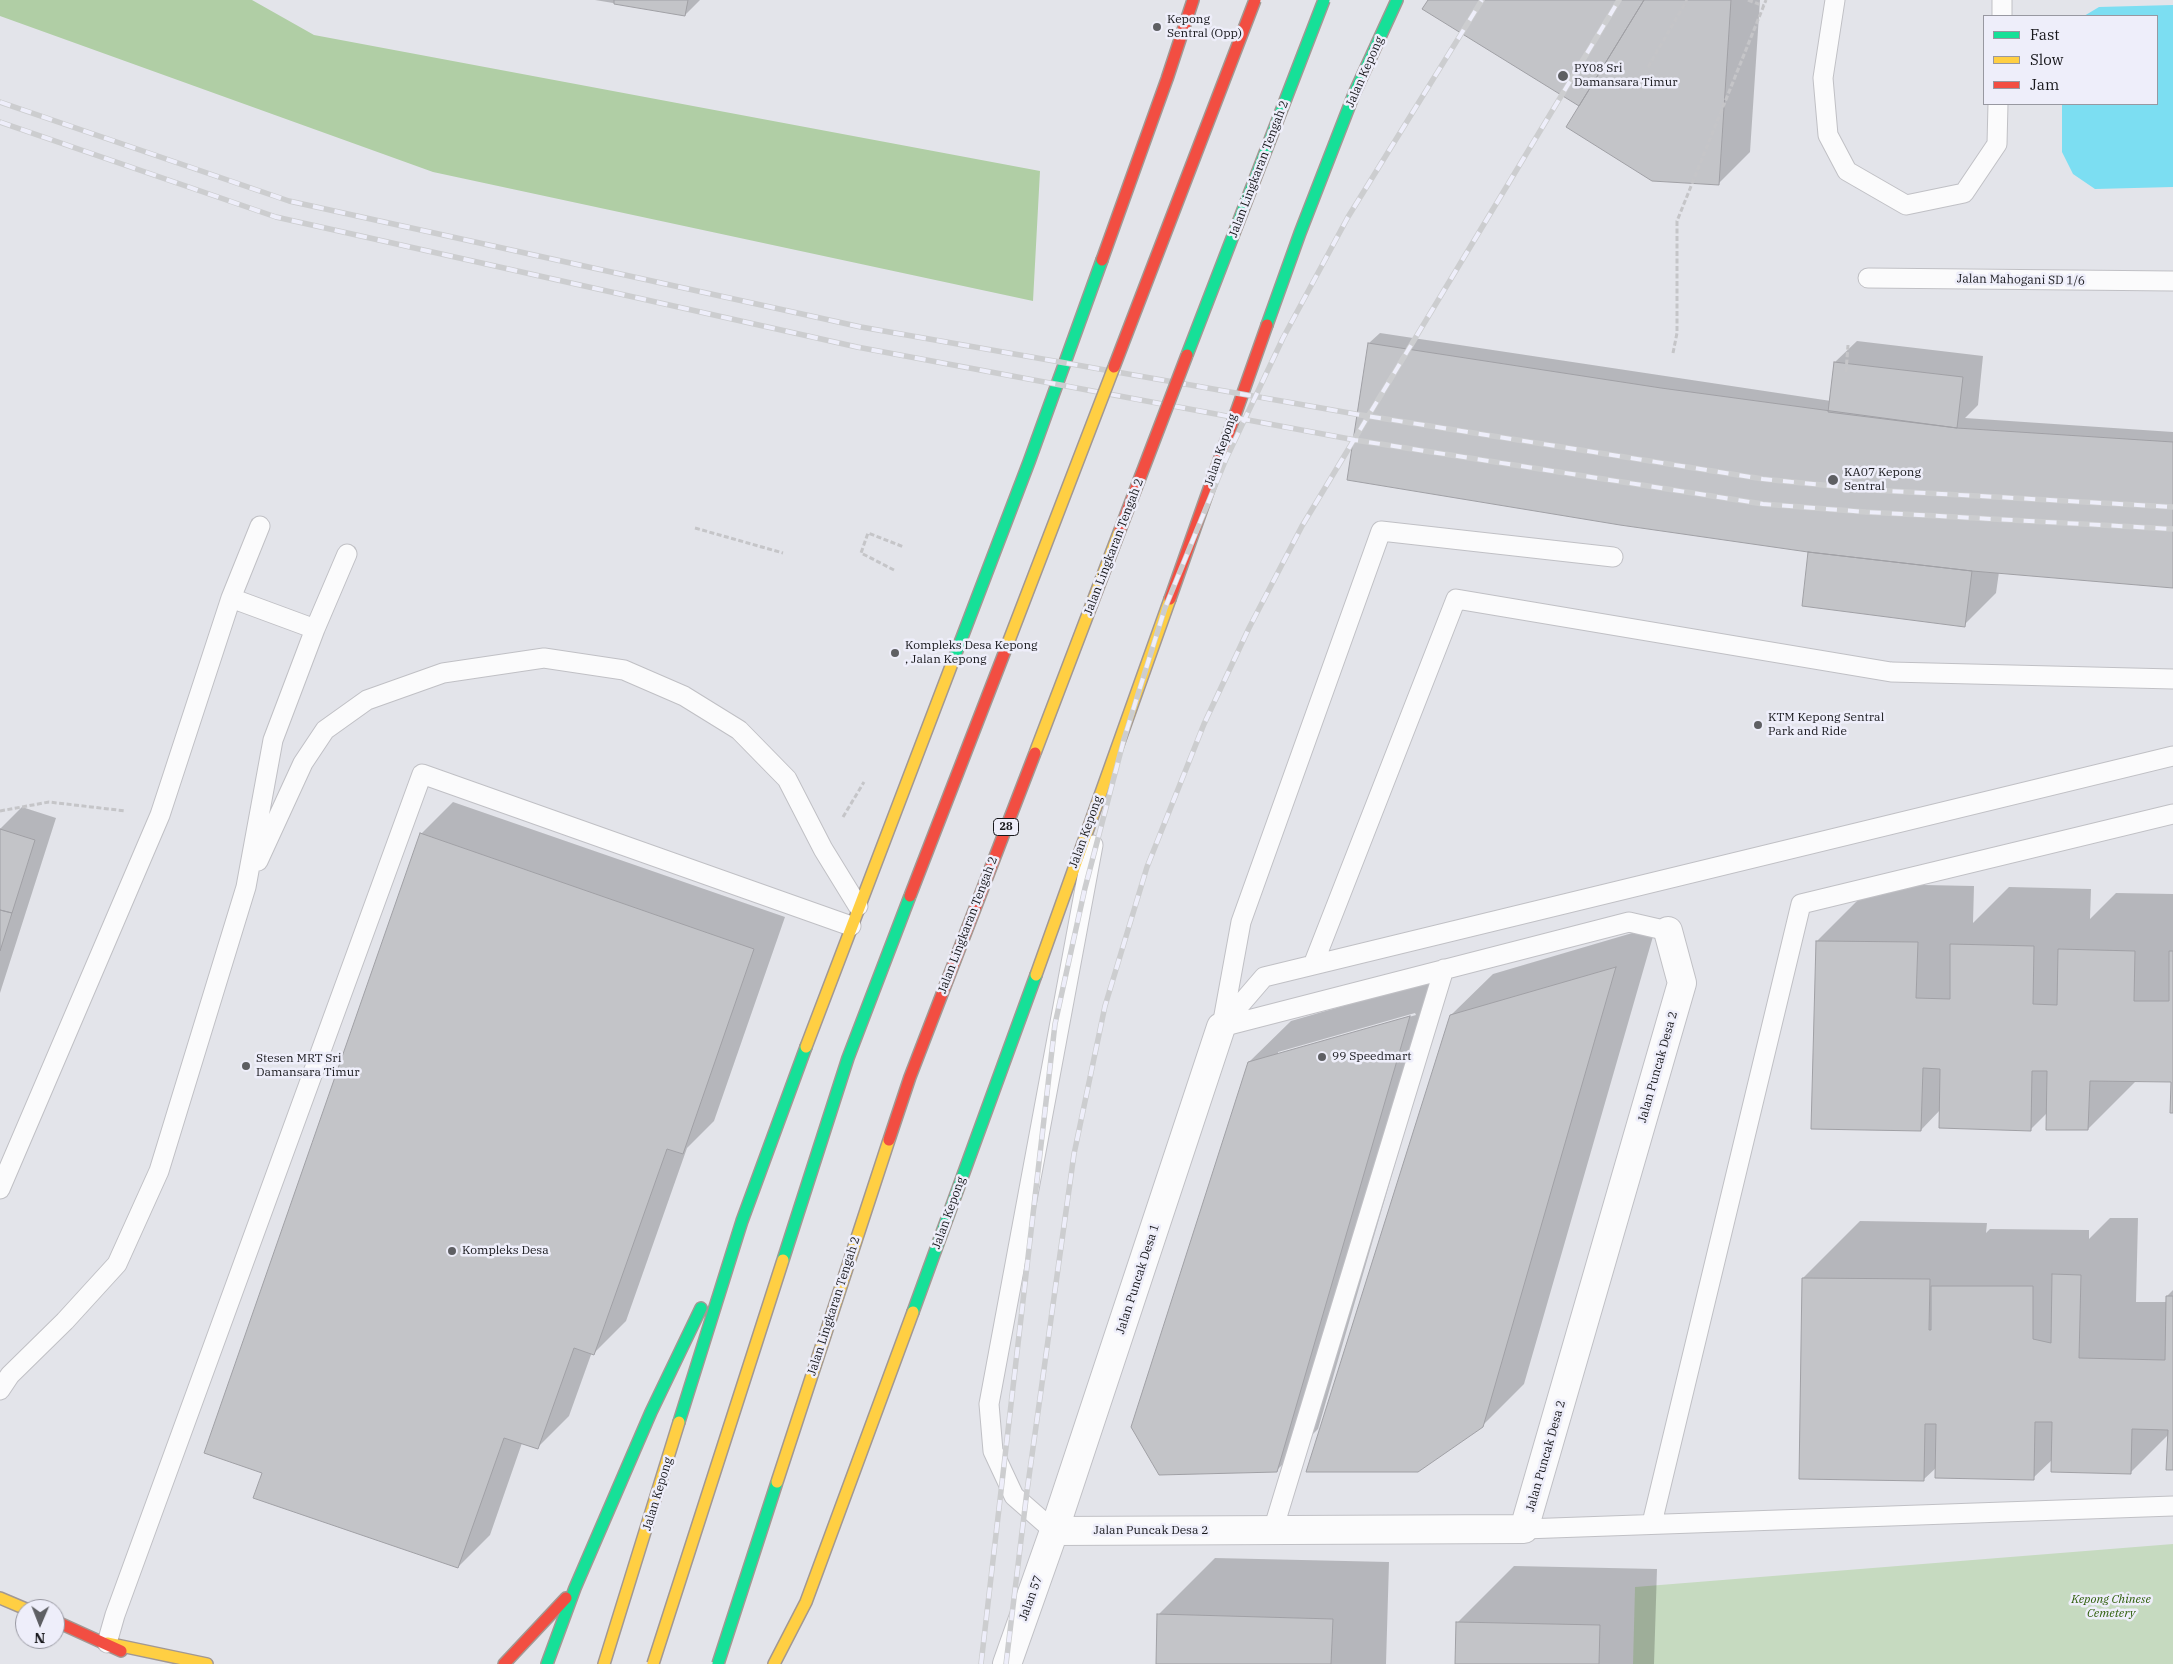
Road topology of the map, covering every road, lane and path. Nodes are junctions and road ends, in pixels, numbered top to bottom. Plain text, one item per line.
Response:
1 (1193, 0) edge
2 (1254, 0) edge
3 (1324, 0) edge
4 (1397, 0) edge
5 (1687, 0) edge
6 (1748, 0) edge
7 (1766, 0) edge
8 (1835, 0) edge
9 (2002, 0) edge
10 (1764, 6) junction
11 (2002, 15) edge
12 (1648, 67) dead end
13 (1998, 105) edge
14 (1868, 278) dead end
15 (2173, 281) edge
16 (1848, 345) dead end
17 (1673, 353) dead end
18 (1846, 372) dead end
19 (260, 526) dead end
20 (695, 528) dead end
21 (904, 547) dead end
22 (783, 553) dead end
23 (347, 554) dead end
24 (1613, 557) dead end
25 (894, 570) dead end
26 (231, 598) junction
27 (315, 629) junction
28 (2173, 679) edge
29 (2173, 756) edge
30 (1103, 784) junction
31 (0, 811) edge
32 (160, 814) junction
33 (2173, 814) edge
34 (246, 887) junction
35 (858, 906) junction
36 (851, 926) junction
37 (1668, 931) joint
38 (1313, 965) junction
39 (1444, 969) junction
40 (1221, 1027) junction
41 (0, 1189) edge
42 (742, 1221) junction
43 (0, 1390) edge
44 (2173, 1506) edge
45 (1652, 1524) junction
46 (1524, 1529) junction
47 (1273, 1530) junction
48 (1054, 1531) junction
49 (575, 1588) junction
50 (0, 1598) edge
51 (806, 1602) junction
52 (15, 1604) edge
53 (65, 1625) edge
54 (107, 1642) junction
55 (135, 1660) dead end
56 (206, 1664) edge
57 (504, 1664) edge
58 (547, 1664) edge
59 (604, 1664) edge
60 (653, 1664) edge
61 (718, 1664) edge
62 (774, 1664) edge
63 (786, 1664) edge
64 (1007, 1664) edge

1 - 35 main road, Jalan Kepong
2 - 60 main road, bridge
3 - 61 main road, Jalan Lingkaran Tengah 2 / 28, bridge
4 - 30 main road, Jalan Kepong
5 - 12 path
6 - 10 path
7 - 10 path
8 - 13 lane
9 - 11 lane
10 - 17 path
14 - 15 lane, Jalan Mahogani SD 1/6
16 - 18 path
19 - 26 lane
20 - 22 path
21 - 25 path
23 - 27 lane
24 - 40 lane
26 - 27 lane
26 - 32 lane
27 - 34 lane
28 - 38 lane
29 - 38 lane
30 - 48 lane
30 - 51 main road, Jalan Kepong
31 - 32 path
32 - 41 lane
33 - 45 lane
34 - 35 lane
34 - 43 lane
35 - 36 main road, Jalan Kepong
36 - 42 main road, Jalan Kepong
36 - 54 lane
37 - 39 lane
37 - 46 street, Jalan Puncak Desa 2
38 - 40 lane
39 - 40 lane
39 - 47 lane
40 - 48 street, Jalan Puncak Desa 1
42 - 49 main road
42 - 59 main road, Jalan Kepong
44 - 45 lane
45 - 46 lane
46 - 47 street, Jalan Puncak Desa 2
47 - 48 street, Jalan Puncak Desa 2
48 - 64 street, Jalan 57
49 - 57 main road
49 - 58 main road
50 - 52 main road
51 - 62 main road, Jalan Kepong
51 - 63 main road
53 - 54 main road
54 - 55 main road
54 - 56 main road

